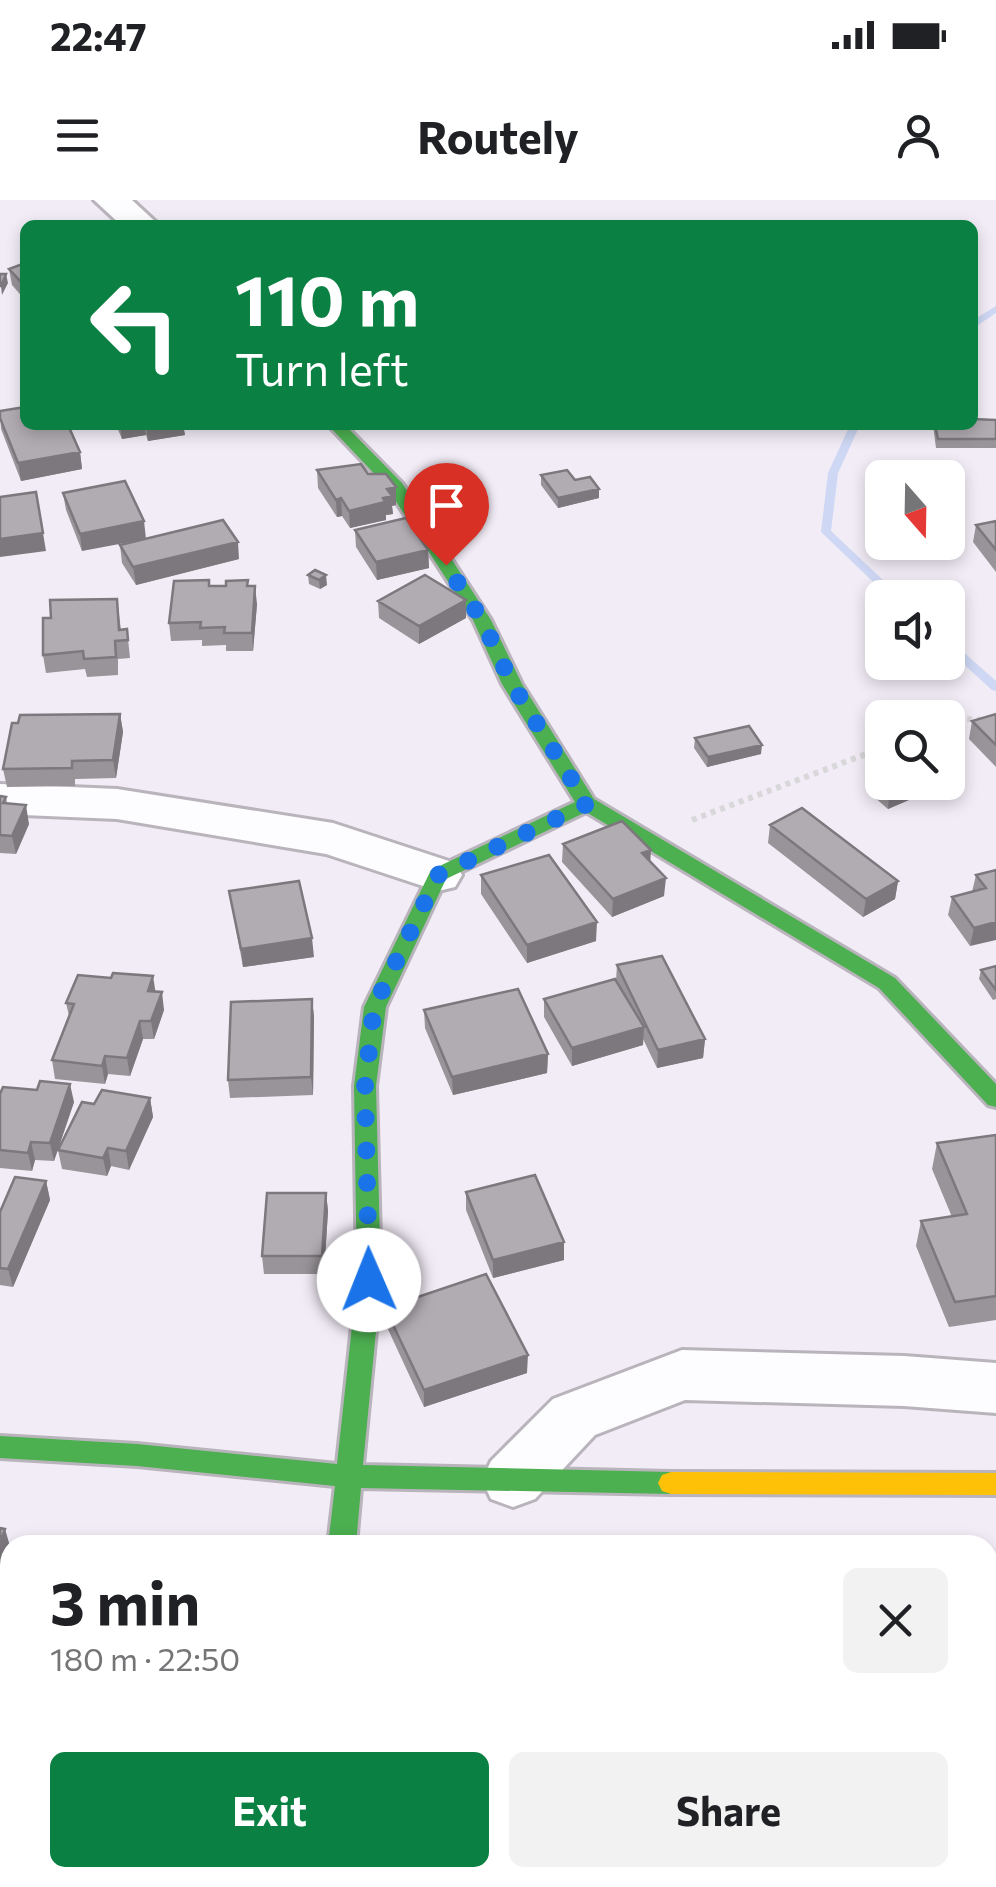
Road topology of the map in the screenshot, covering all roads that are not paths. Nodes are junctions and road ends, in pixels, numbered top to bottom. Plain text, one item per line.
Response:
1 (165, 200) edge
2 (129, 214) edge
3 (341, 430) edge
4 (0, 800) edge
5 (587, 804) junction
6 (438, 875) junction
7 (996, 1099) edge
8 (996, 1388) edge
9 (0, 1447) edge
10 (348, 1476) junction
11 (513, 1480) junction
12 (996, 1484) edge
13 (343, 1535) edge

1 - 2 street
3 - 5 street
4 - 6 street
5 - 6 street
5 - 7 street
6 - 10 street
8 - 11 street
9 - 10 street
10 - 11 street
10 - 13 street
11 - 12 street

